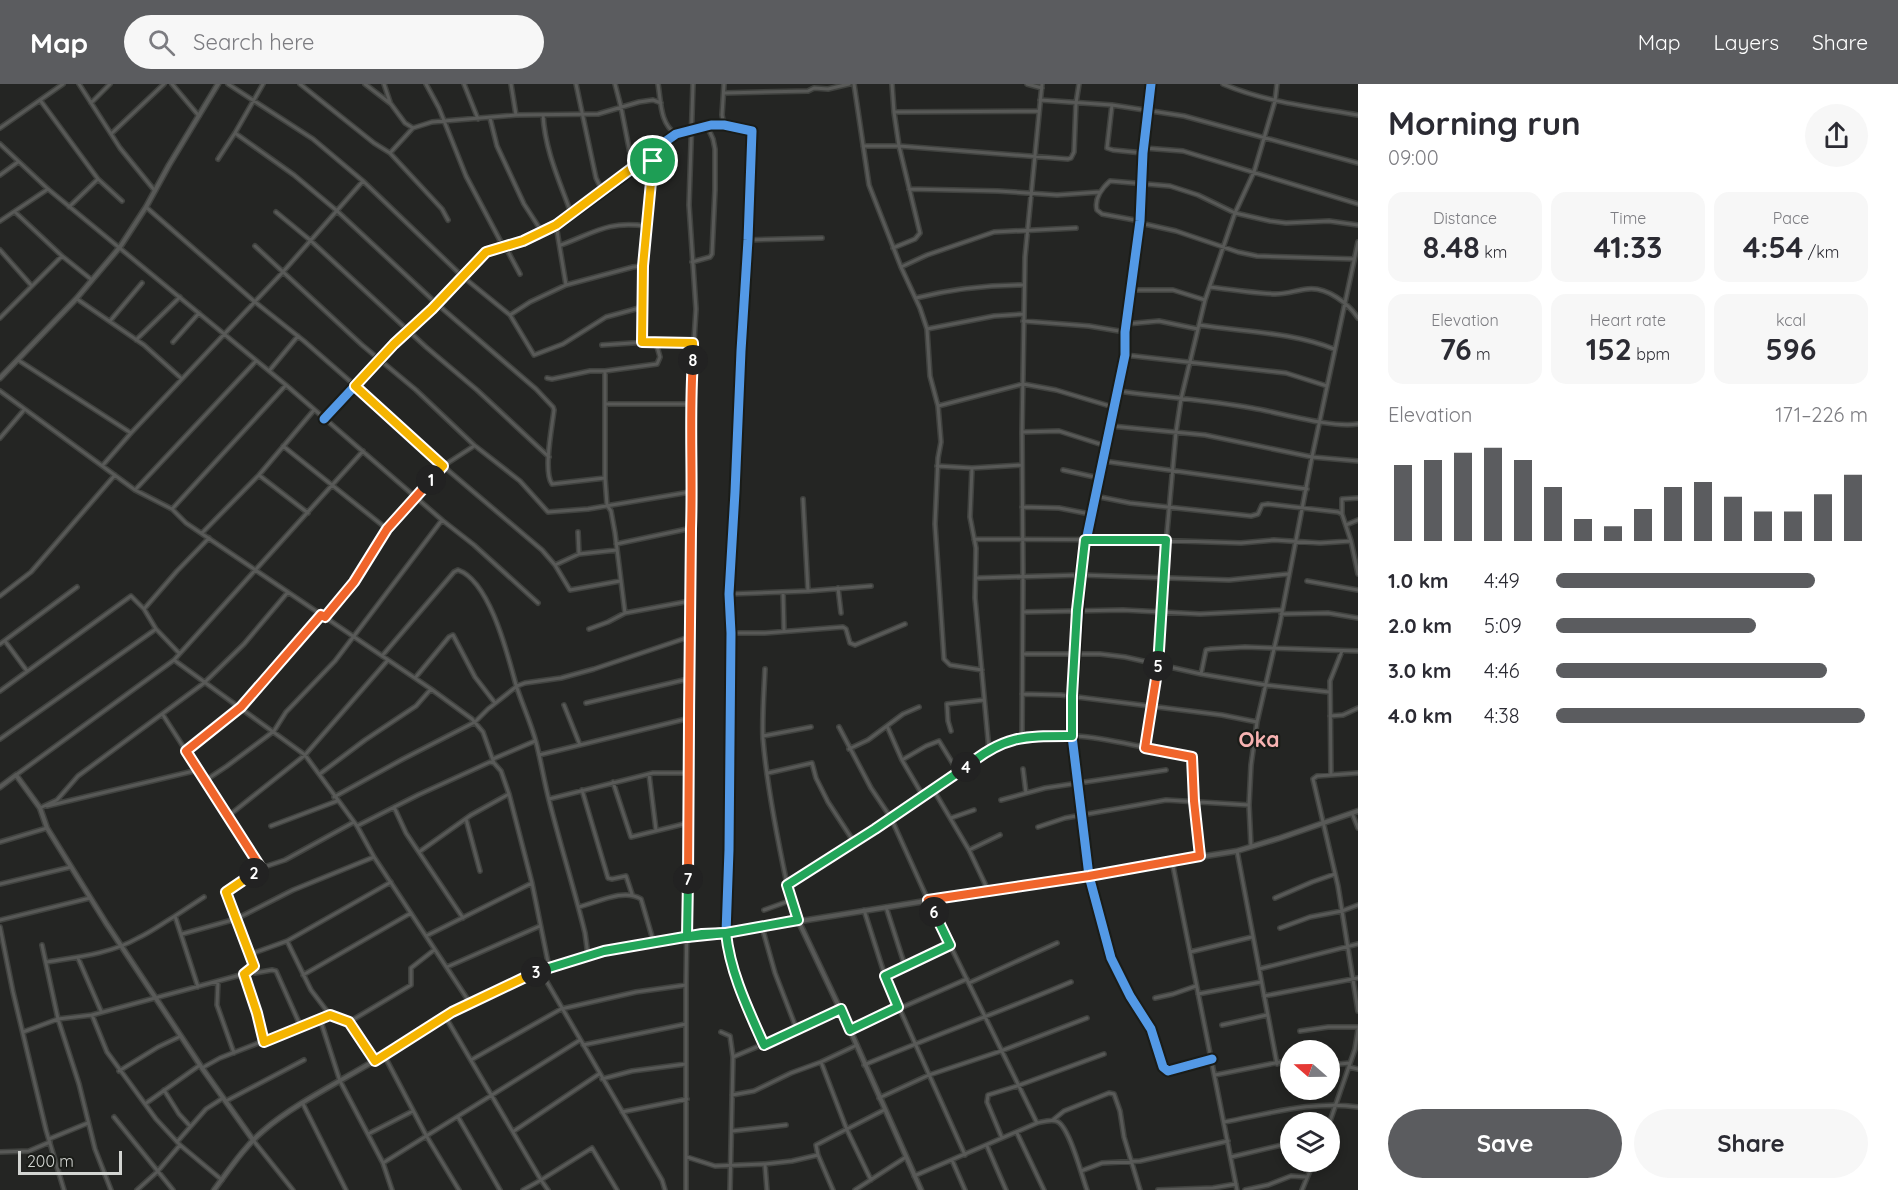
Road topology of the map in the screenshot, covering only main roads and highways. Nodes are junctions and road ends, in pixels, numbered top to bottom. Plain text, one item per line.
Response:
1 (218, 84) edge
2 (0, 378) edge
3 (0, 787) edge
4 (1358, 811) edge
5 (798, 920) junction
6 (253, 1140) junction
7 (214, 1190) edge
8 (921, 1190) edge

1 - 2 main road
3 - 6 main road
4 - 5 main road
5 - 6 main road
5 - 8 main road
6 - 7 main road

